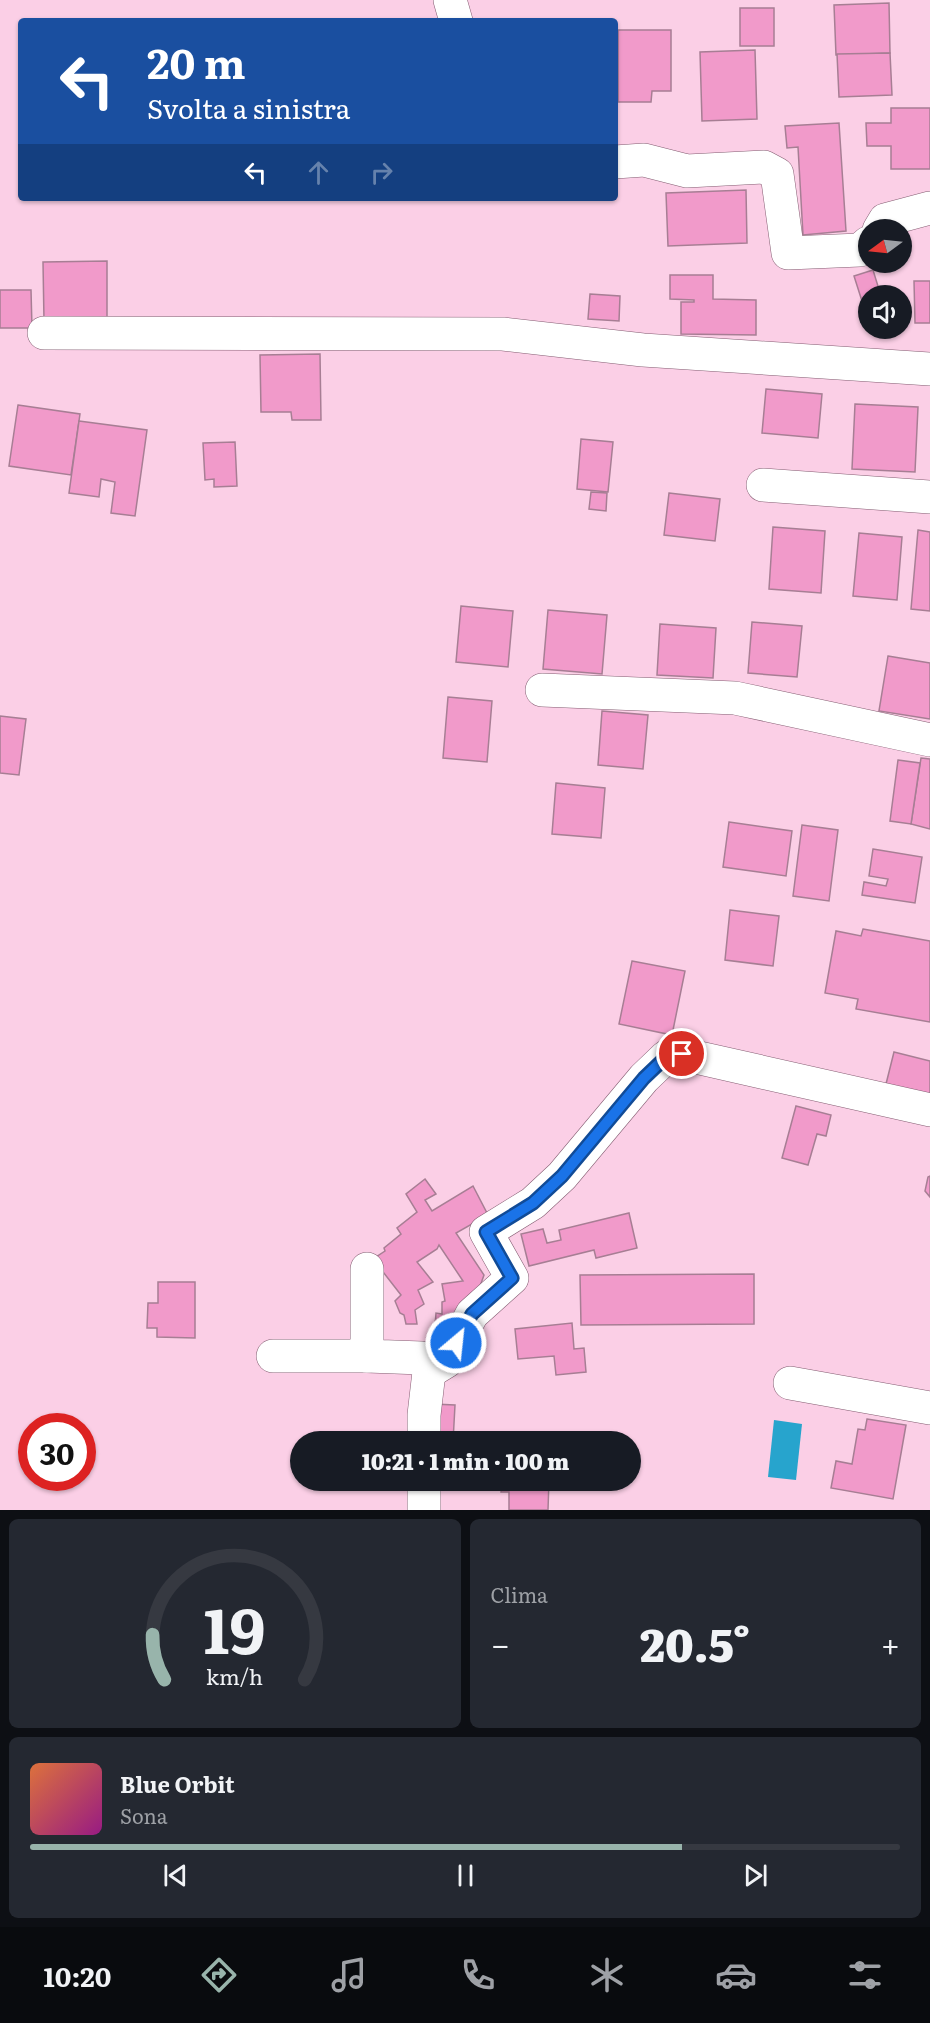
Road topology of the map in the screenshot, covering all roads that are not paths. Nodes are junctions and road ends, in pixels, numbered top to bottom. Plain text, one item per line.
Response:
1 (450, 0) edge
2 (455, 18) edge
3 (618, 162) edge
4 (930, 208) edge
5 (889, 219) edge
6 (858, 250) edge
7 (44, 333) dead end
8 (930, 369) edge
9 (763, 485) dead end
10 (930, 497) edge
11 (542, 690) dead end
12 (930, 740) edge
13 (924, 1121) edge
14 (367, 1269) dead end
15 (273, 1356) dead end
16 (367, 1356) junction
17 (429, 1372) junction
18 (790, 1383) dead end
19 (930, 1408) edge
20 (424, 1431) edge
21 (424, 1491) edge
22 (424, 1510) edge

1 - 2 street
3 - 6 street
4 - 5 street
7 - 8 street
9 - 10 street
11 - 12 street
13 - 17 street
14 - 16 street
15 - 16 street
16 - 17 street
17 - 20 street
18 - 19 street
21 - 22 street

